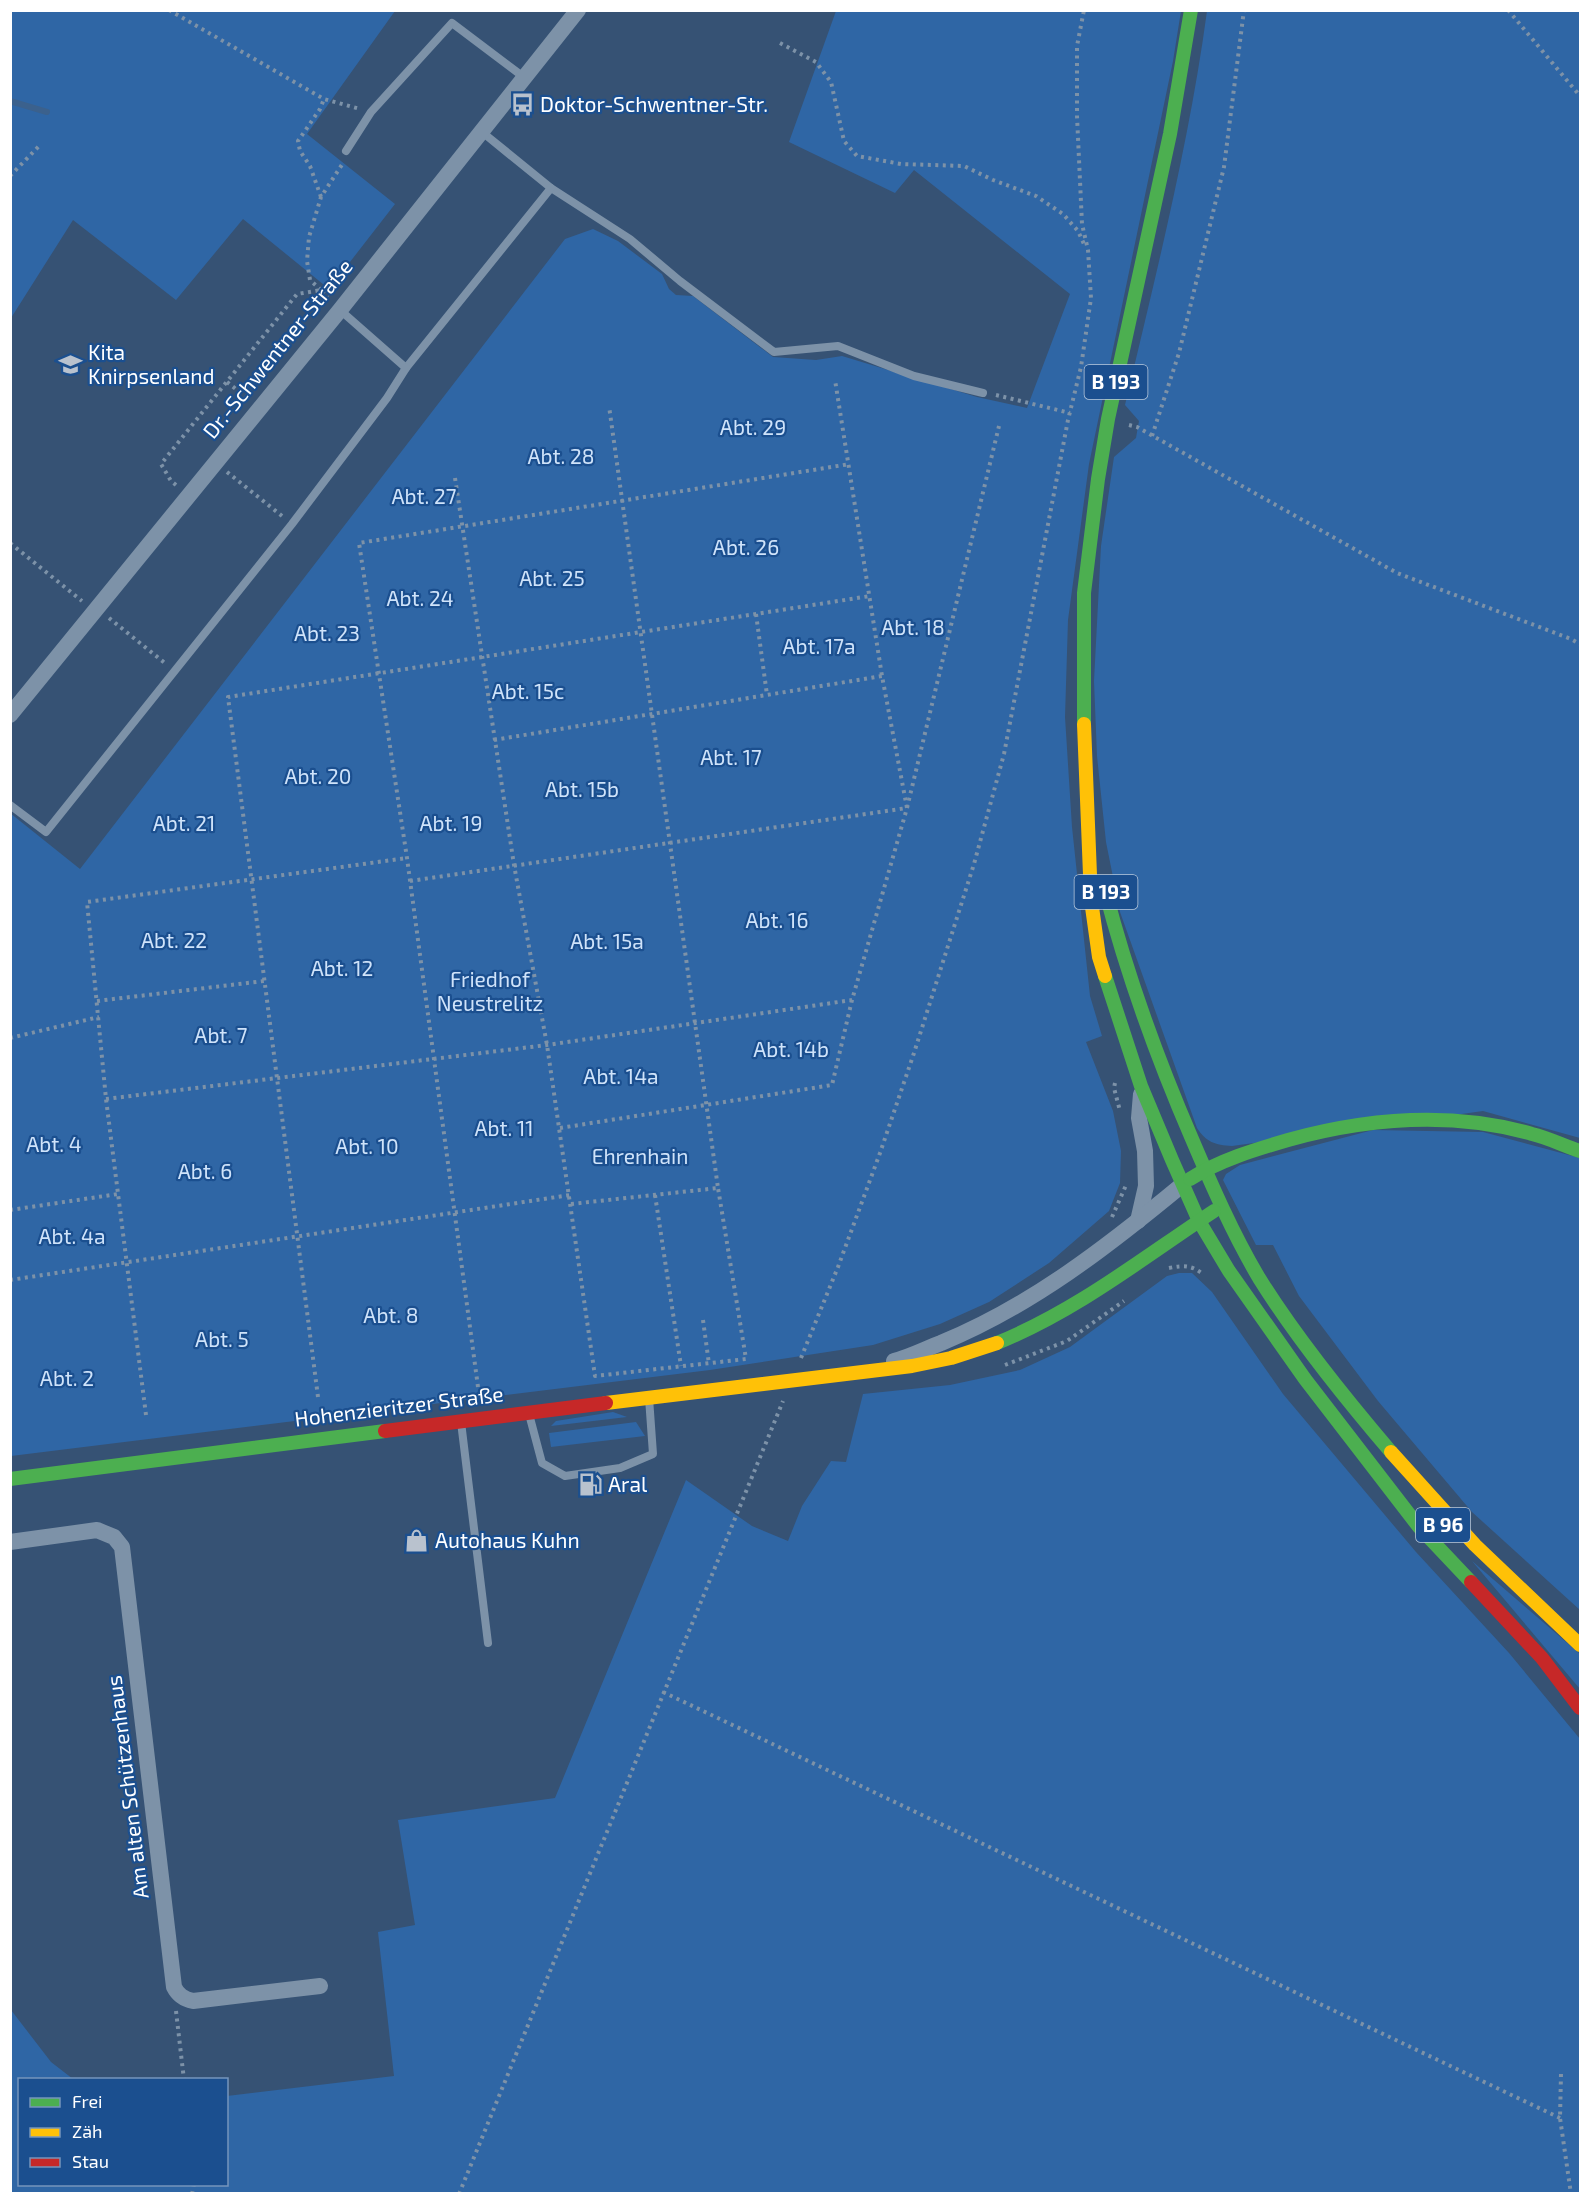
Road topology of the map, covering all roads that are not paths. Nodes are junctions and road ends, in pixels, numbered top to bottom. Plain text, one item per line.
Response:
1 (578, 10) edge
2 (1191, 10) edge
3 (525, 78) junction
4 (482, 132) junction
5 (346, 151) road end
6 (551, 188) junction
7 (340, 310) junction
8 (406, 368) junction
9 (983, 393) road end
10 (10, 715) edge
11 (10, 805) edge
12 (1088, 819) junction
13 (1141, 1086) junction
14 (1581, 1151) edge
15 (1205, 1169) junction
16 (1182, 1185) junction
17 (1221, 1207) junction
18 (1138, 1221) junction
19 (1199, 1221) junction
20 (792, 1379) junction
21 (649, 1398) junction
22 (529, 1413) junction
23 (461, 1422) junction
24 (1347, 1434) junction
25 (10, 1479) edge
26 (10, 1542) edge
27 (1543, 1612) junction
28 (488, 1643) dead end
29 (1581, 1645) edge
30 (1581, 1708) edge
31 (320, 1986) dead end

1 - 3 street, Dr.-Schwentner-Straße
2 - 12 main road, B 193
3 - 4 street, Dr.-Schwentner-Straße
3 - 5 lane
4 - 6 lane
4 - 7 street, Dr.-Schwentner-Straße
6 - 8 lane
6 - 9 lane
7 - 8 lane
7 - 10 street, Dr.-Schwentner-Straße
8 - 11 lane
12 - 13 main road, B 193
12 - 15 main road, B 193
13 - 16 main road, B 193
13 - 18 street
14 - 15 main road
15 - 16 main road
15 - 17 main road, B 96
16 - 18 street, Hohenzieritzer Straße
16 - 19 main road, B 96
17 - 19 main road, Hohenzieritzer Straße
17 - 27 main road, B 96
18 - 20 street, Hohenzieritzer Straße
19 - 20 main road, Hohenzieritzer Straße
19 - 24 main road, B 96
20 - 21 main road, Hohenzieritzer Straße
21 - 22 main road, Hohenzieritzer Straße
21 - 22 lane
22 - 23 main road, Hohenzieritzer Straße
23 - 25 main road, Hohenzieritzer Straße
23 - 28 lane
24 - 27 main road, B 96
24 - 30 main road, B 96
26 - 31 street, Am alten Schützenhaus
27 - 29 main road, B 96

